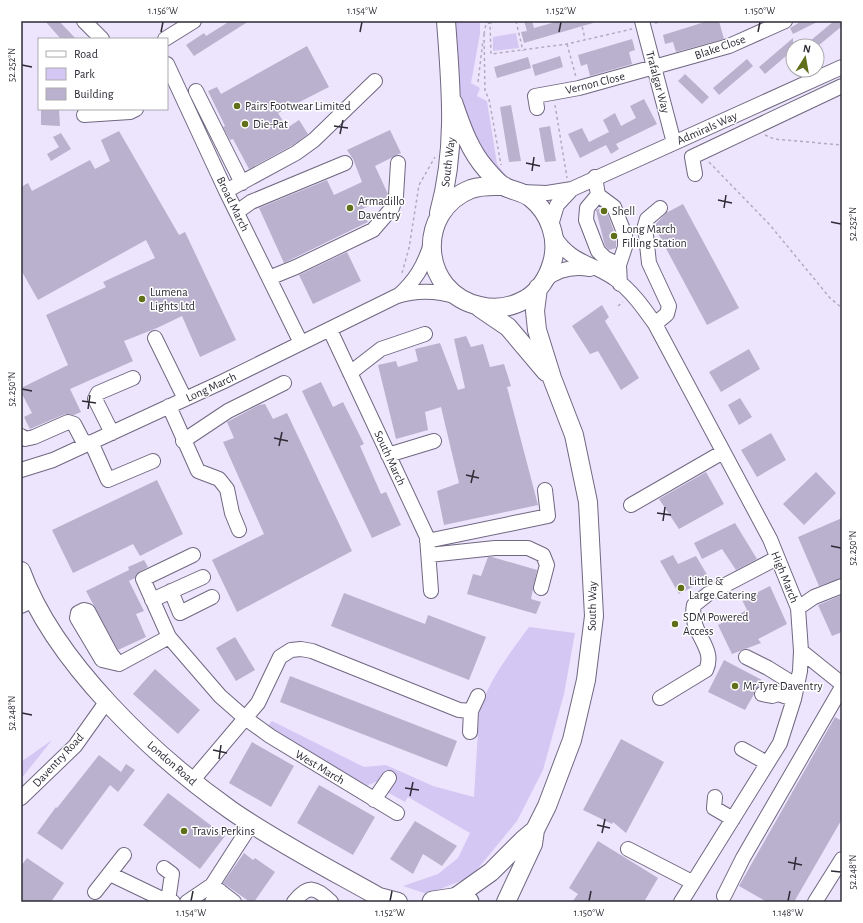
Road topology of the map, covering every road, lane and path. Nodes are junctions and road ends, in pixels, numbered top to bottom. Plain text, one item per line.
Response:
1 (84, 21) edge
2 (194, 21) edge
3 (446, 21) edge
4 (498, 21) edge
5 (516, 21) edge
6 (581, 21) edge
7 (663, 21) edge
8 (785, 21) edge
9 (490, 22) edge
10 (643, 24) edge
11 (484, 34) junction
12 (101, 38) edge
13 (167, 38) edge
14 (585, 39) junction
15 (567, 44) junction
16 (522, 51) junction
17 (842, 67) edge
18 (654, 68) junction
19 (168, 69) edge
20 (375, 81) dead end
21 (478, 82) dead end
22 (842, 86) edge
23 (172, 88) edge
24 (579, 88) junction
25 (196, 91) dead end
26 (553, 93) junction
27 (453, 102) junction
28 (536, 102) dead end
29 (134, 110) edge
30 (84, 115) dead end
31 (758, 126) junction
32 (674, 143) junction
33 (842, 145) edge
34 (437, 153) dead end
35 (704, 157) dead end
36 (346, 163) dead end
37 (398, 163) dead end
38 (695, 174) dead end
39 (595, 177) junction
40 (504, 178) junction
41 (242, 183) junction
42 (573, 183) junction
43 (226, 191) junction
44 (521, 192) junction
45 (598, 195) junction
46 (660, 208) dead end
47 (237, 212) junction
48 (436, 222) junction
49 (552, 230) junction
50 (431, 243) junction
51 (619, 265) junction
52 (604, 272) junction
53 (402, 274) dead end
54 (269, 278) junction
55 (542, 284) junction
56 (620, 284) junction
57 (397, 296) junction
58 (465, 301) junction
59 (842, 308) edge
60 (655, 324) junction
61 (330, 330) junction
62 (425, 334) dead end
63 (155, 338) dead end
64 (301, 343) junction
65 (350, 373) junction
66 (133, 378) dead end
67 (552, 378) junction
68 (284, 383) dead end
69 (185, 399) junction
70 (169, 406) junction
71 (112, 433) junction
72 (21, 436) edge
73 (184, 441) junction
74 (434, 441) dead end
75 (88, 444) junction
76 (723, 452) junction
77 (388, 455) junction
78 (153, 461) dead end
79 (21, 470) edge
80 (545, 490) dead end
81 (631, 504) dead end
82 (238, 530) dead end
83 (428, 548) junction
84 (193, 555) dead end
85 (777, 558) junction
86 (21, 571) edge
87 (203, 577) dead end
88 (842, 586) edge
89 (541, 588) dead end
90 (171, 591) junction
91 (432, 591) dead end
92 (212, 597) dead end
93 (152, 600) junction
94 (28, 603) edge
95 (798, 608) junction
96 (169, 637) junction
97 (801, 650) junction
98 (746, 657) dead end
99 (119, 664) dead end
100 (842, 684) edge
101 (842, 687) edge
102 (795, 693) junction
103 (762, 694) dead end
104 (478, 696) dead end
105 (660, 698) dead end
106 (107, 701) junction
107 (471, 711) junction
108 (245, 718) junction
109 (470, 732) dead end
110 (742, 749) dead end
111 (767, 763) junction
112 (389, 778) dead end
113 (192, 781) junction
114 (715, 797) dead end
115 (21, 798) edge
116 (374, 800) junction
117 (397, 813) dead end
118 (733, 819) junction
119 (252, 823) junction
120 (535, 830) junction
121 (628, 849) dead end
122 (124, 855) dead end
123 (842, 859) edge
124 (164, 868) dead end
125 (110, 874) junction
126 (692, 882) junction
127 (96, 892) dead end
128 (215, 893) edge
129 (380, 900) edge
130 (461, 900) edge
131 (726, 900) edge
132 (170, 901) edge
133 (187, 902) edge
134 (234, 902) edge
135 (294, 902) edge
136 (331, 902) edge
137 (398, 902) edge
138 (433, 902) edge
139 (506, 902) edge
140 (681, 902) edge
141 (816, 902) edge

1 - 12 street
2 - 13 street
3 - 27 main road, South Way
4 - 9 path
5 - 16 path
6 - 14 path
7 - 10 path
8 - 18 street, Blake Close
9 - 11 path
9 - 16 path
10 - 14 path
10 - 18 street, Trafalgar Way
11 - 21 path
11 - 40 path
14 - 15 path
15 - 16 path
15 - 24 path
17 - 32 street, Admirals Way
18 - 24 street, Vernon Close
18 - 32 street, Trafalgar Way
19 - 23 street, Broad March
20 - 41 street
22 - 31 street
23 - 43 street, Broad March
24 - 26 street, Vernon Close
25 - 41 street
26 - 28 street, Vernon Close
26 - 42 path
27 - 40 main road, South Way
27 - 48 main road, South Way
29 - 30 street
31 - 33 path
31 - 38 street
32 - 39 street, Admirals Way
34 - 53 path
35 - 59 path
36 - 47 street
37 - 54 street
39 - 42 street, Admirals Way
39 - 45 street
40 - 44 main road
40 - 48 main road
41 - 43 street
42 - 44 street, Admirals Way
42 - 49 street, Admirals Way
43 - 47 street, Broad March
44 - 49 main road
45 - 51 street
45 - 51 street
46 - 60 street
47 - 54 street, Broad March
48 - 50 main road
49 - 52 street, High March
49 - 55 main road
50 - 57 street, Long March
50 - 58 main road
51 - 56 street
52 - 55 street, High March
52 - 56 street, High March
54 - 64 street, Broad March
55 - 58 main road
55 - 67 main road, South Way
56 - 60 street, High March
57 - 58 street, Long March
57 - 61 street, Long March
58 - 67 main road, South Way
60 - 76 street, High March
61 - 64 street, Long March
61 - 65 street, South March
62 - 65 street
63 - 69 street
64 - 69 street, Long March
65 - 77 street, South March
66 - 71 street
67 - 120 main road, South Way
68 - 73 street
69 - 70 street, Long March
70 - 71 street, Long March
70 - 73 street
71 - 75 street, Long March
72 - 75 street
73 - 82 street
74 - 77 street
75 - 78 street
75 - 79 street, Long March
76 - 81 street
76 - 85 street, High March
77 - 83 street, South March
80 - 83 street
83 - 89 street
83 - 91 street, South March
84 - 93 street, West March
85 - 95 street, High March
85 - 105 street
86 - 94 main road, London Road
87 - 90 street
88 - 95 street
90 - 92 street
90 - 93 street
93 - 96 street, West March
94 - 106 main road, London Road
95 - 97 street, High March
96 - 99 street
96 - 108 street, West March
97 - 100 street
97 - 102 street, High March
98 - 102 street
101 - 131 street
102 - 103 street
102 - 111 street, High March
104 - 107 street
106 - 113 main road, London Road
106 - 115 street, Daventry Road
107 - 108 street
107 - 109 street
108 - 113 street
108 - 116 street, West March
110 - 111 street
111 - 118 street, High March
112 - 116 street
113 - 119 main road, London Road
114 - 118 street
116 - 117 street, West March
118 - 126 street, High March
119 - 128 street
119 - 129 main road, London Road
120 - 130 main road, South Way
120 - 139 main road, South Way
121 - 126 street
122 - 125 street
123 - 141 street
124 - 132 street
125 - 127 street
125 - 132 street
126 - 140 street, High March
128 - 133 street
128 - 134 street
129 - 137 main road, London Road
130 - 138 highway
135 - 136 street

